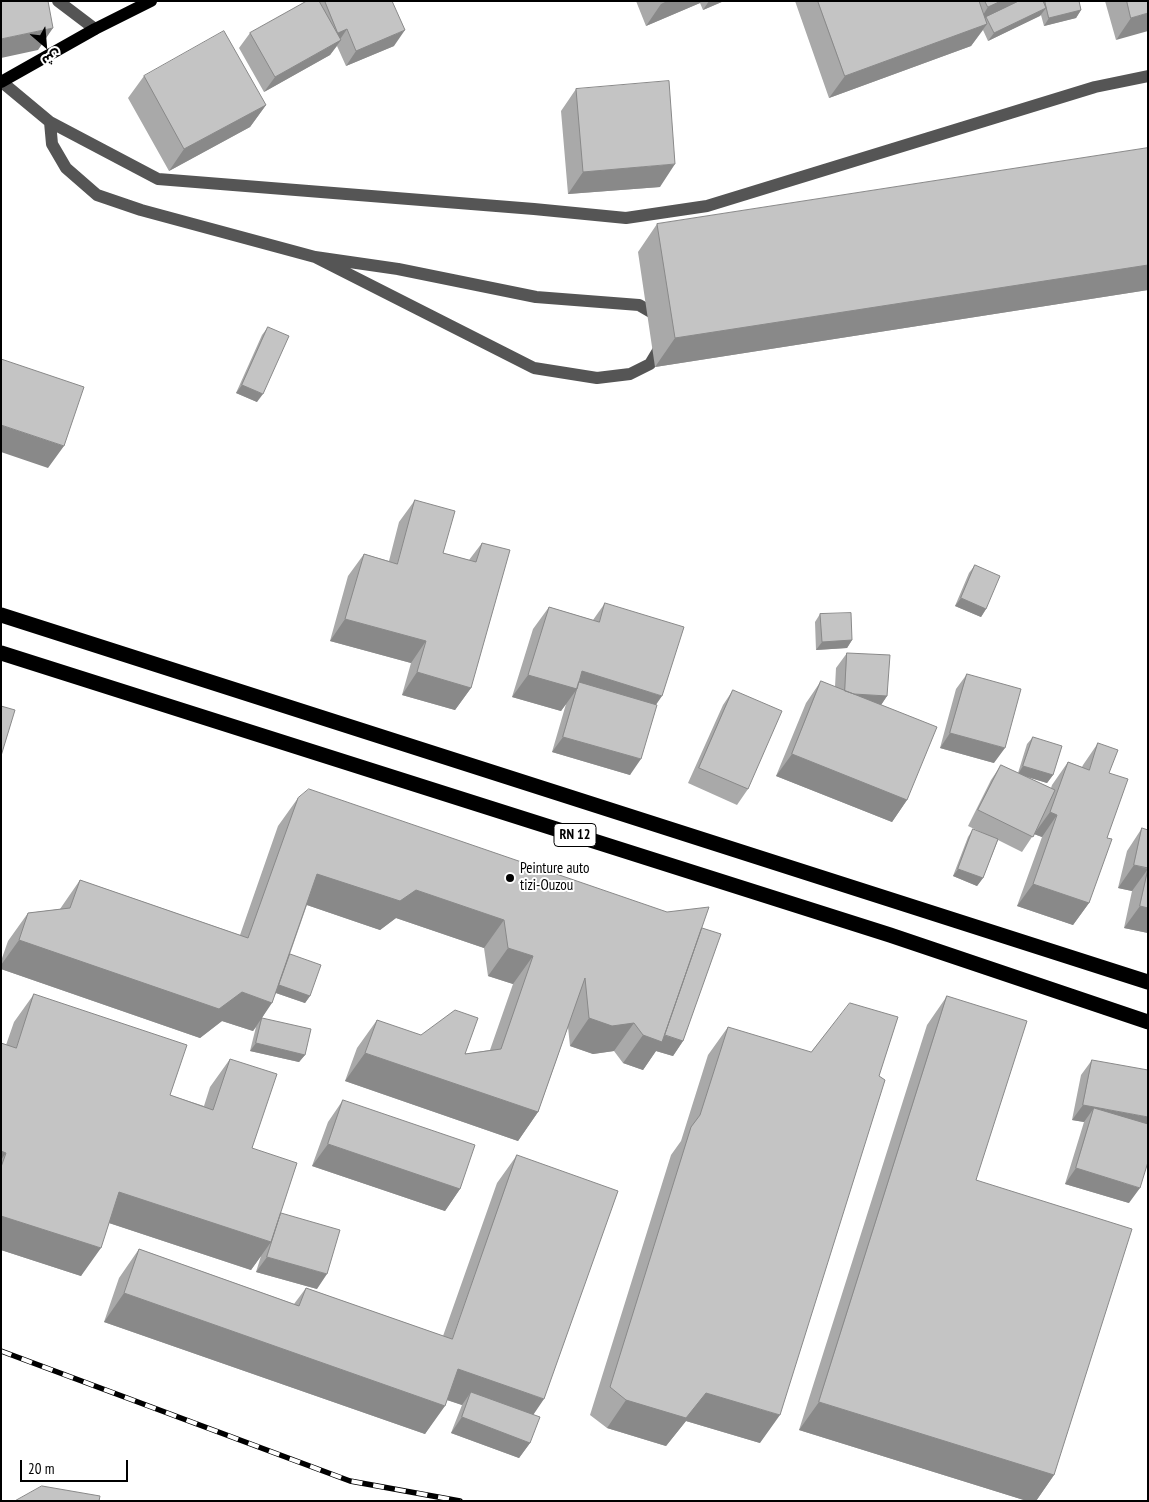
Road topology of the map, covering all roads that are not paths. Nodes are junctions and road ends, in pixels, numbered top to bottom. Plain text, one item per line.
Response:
1 (58, 1) edge
2 (151, 1) edge
3 (95, 29) junction
4 (1148, 76) edge
5 (2, 82) edge
6 (50, 122) junction
7 (315, 257) junction
8 (1, 615) edge
9 (1, 652) edge
10 (1148, 982) edge
11 (1148, 1022) edge

1 - 3 street
2 - 3 main road
3 - 5 main road
4 - 6 street
5 - 6 street
6 - 7 street
7 - 7 street
8 - 10 highway, RN 12
9 - 11 highway, RN 12

